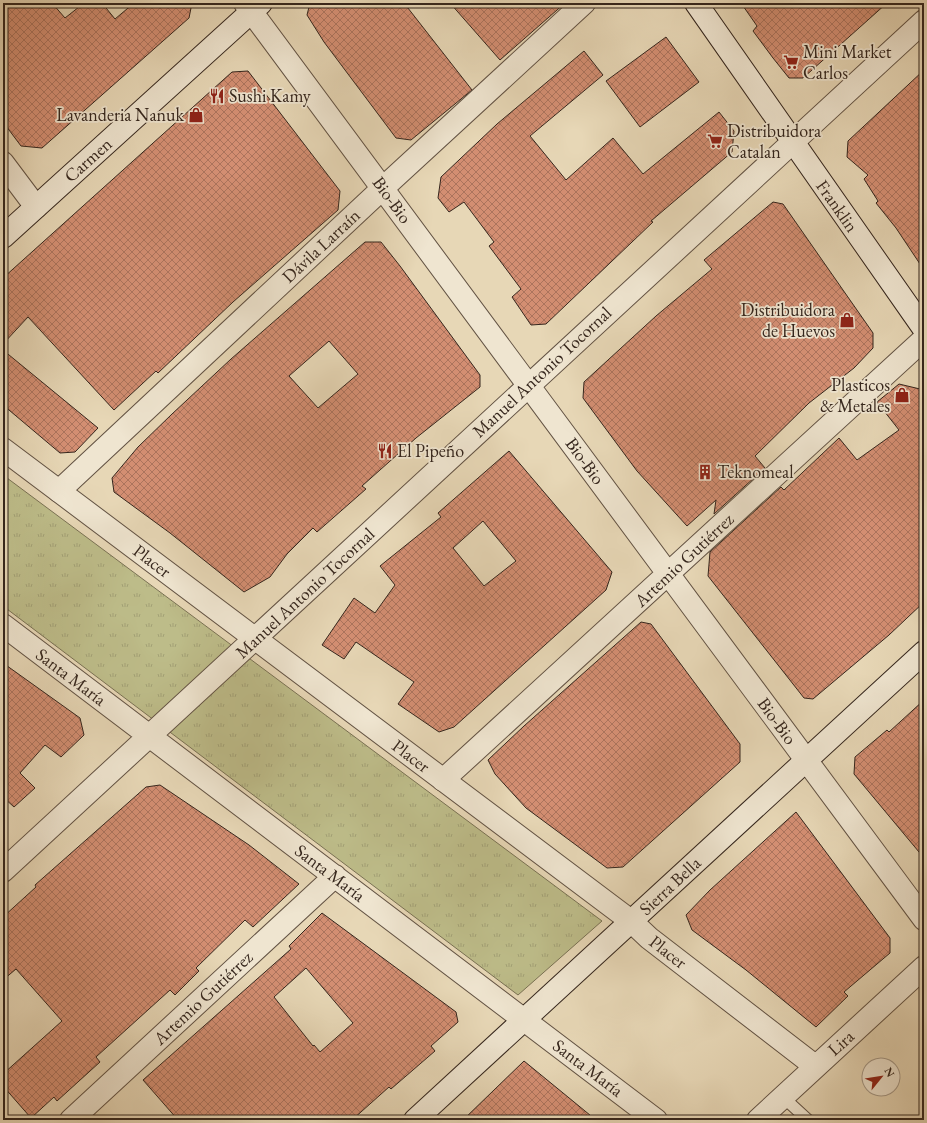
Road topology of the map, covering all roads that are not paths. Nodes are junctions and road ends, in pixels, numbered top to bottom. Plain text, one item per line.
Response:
1 (584, 3) edge
2 (696, 3) edge
3 (252, 6) edge
4 (924, 21) edge
5 (793, 142) junction
6 (3, 163) edge
7 (383, 188) junction
8 (36, 207) junction
9 (3, 237) edge
10 (924, 329) edge
11 (924, 339) edge
12 (528, 385) junction
13 (3, 449) edge
14 (59, 491) junction
15 (668, 574) junction
16 (3, 625) edge
17 (255, 639) junction
18 (924, 652) edge
19 (150, 736) junction
20 (806, 760) junction
21 (443, 780) junction
22 (3, 871) edge
23 (335, 876) junction
24 (924, 919) edge
25 (631, 921) junction
26 (924, 967) edge
27 (524, 1020) junction
28 (815, 1066) junction
29 (783, 1097) junction
30 (71, 1120) edge
31 (416, 1120) edge
32 (656, 1120) edge
33 (758, 1120) edge
34 (808, 1120) edge

1 - 7 street, Dávila Larraín
2 - 5 street, Franklin
3 - 7 street, Bio-Bio
3 - 8 street, Carmen
4 - 5 street, Manuel Antonio Tocornal
5 - 10 street, Franklin
5 - 12 street, Manuel Antonio Tocornal
6 - 8 street
7 - 12 street, Bio-Bio
7 - 14 street, Dávila Larraín
8 - 9 street, Carmen
11 - 15 street, Artemio Gutiérrez
12 - 15 street, Bio-Bio
12 - 17 street, Manuel Antonio Tocornal
13 - 14 street, Placer
14 - 17 street, Placer
15 - 20 street, Bio-Bio
15 - 21 street, Artemio Gutiérrez
16 - 19 street, Santa María
17 - 19 street, Manuel Antonio Tocornal
17 - 21 street, Placer
18 - 20 street, Sierra Bella
19 - 22 street, Manuel Antonio Tocornal
19 - 23 street, Santa María
20 - 24 street, Bio-Bio
20 - 25 street, Sierra Bella
21 - 25 street, Placer
23 - 27 street, Santa María
23 - 30 street, Artemio Gutiérrez
25 - 27 street, Sierra Bella
25 - 28 street, Placer
26 - 28 street, Lira
27 - 31 street, Sierra Bella
27 - 32 street, Santa María
28 - 29 street, Lira
29 - 33 street, Lira
29 - 34 lane

